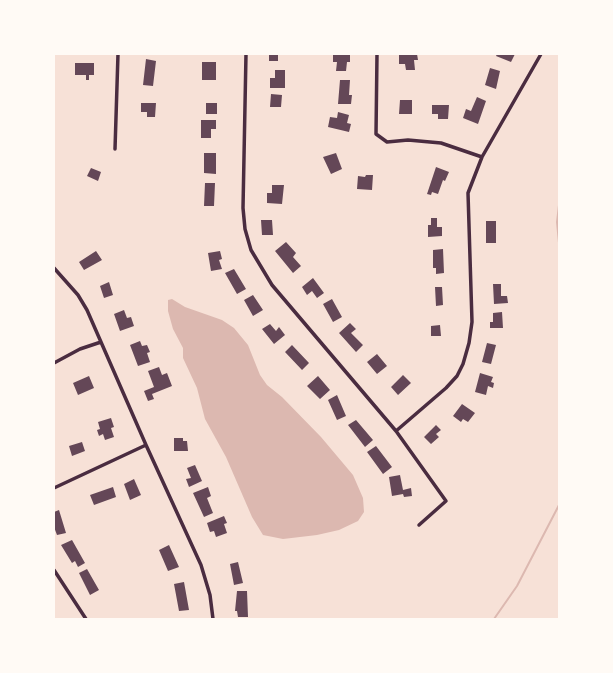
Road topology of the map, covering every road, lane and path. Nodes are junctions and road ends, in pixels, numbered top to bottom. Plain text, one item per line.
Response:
1 (118, 54) edge
2 (246, 54) edge
3 (377, 54) edge
4 (541, 54) edge
5 (115, 149) dead end
6 (482, 157) junction
7 (54, 268) edge
8 (101, 342) junction
9 (54, 363) edge
10 (396, 431) junction
11 (146, 445) junction
12 (54, 488) edge
13 (418, 525) dead end
14 (54, 570) edge
15 (86, 619) edge
16 (213, 619) edge

1 - 5 street
2 - 10 street
3 - 6 street
4 - 6 street
6 - 10 street
7 - 8 street
8 - 9 street
8 - 11 street
10 - 13 street
11 - 12 street
11 - 16 street
14 - 15 street

